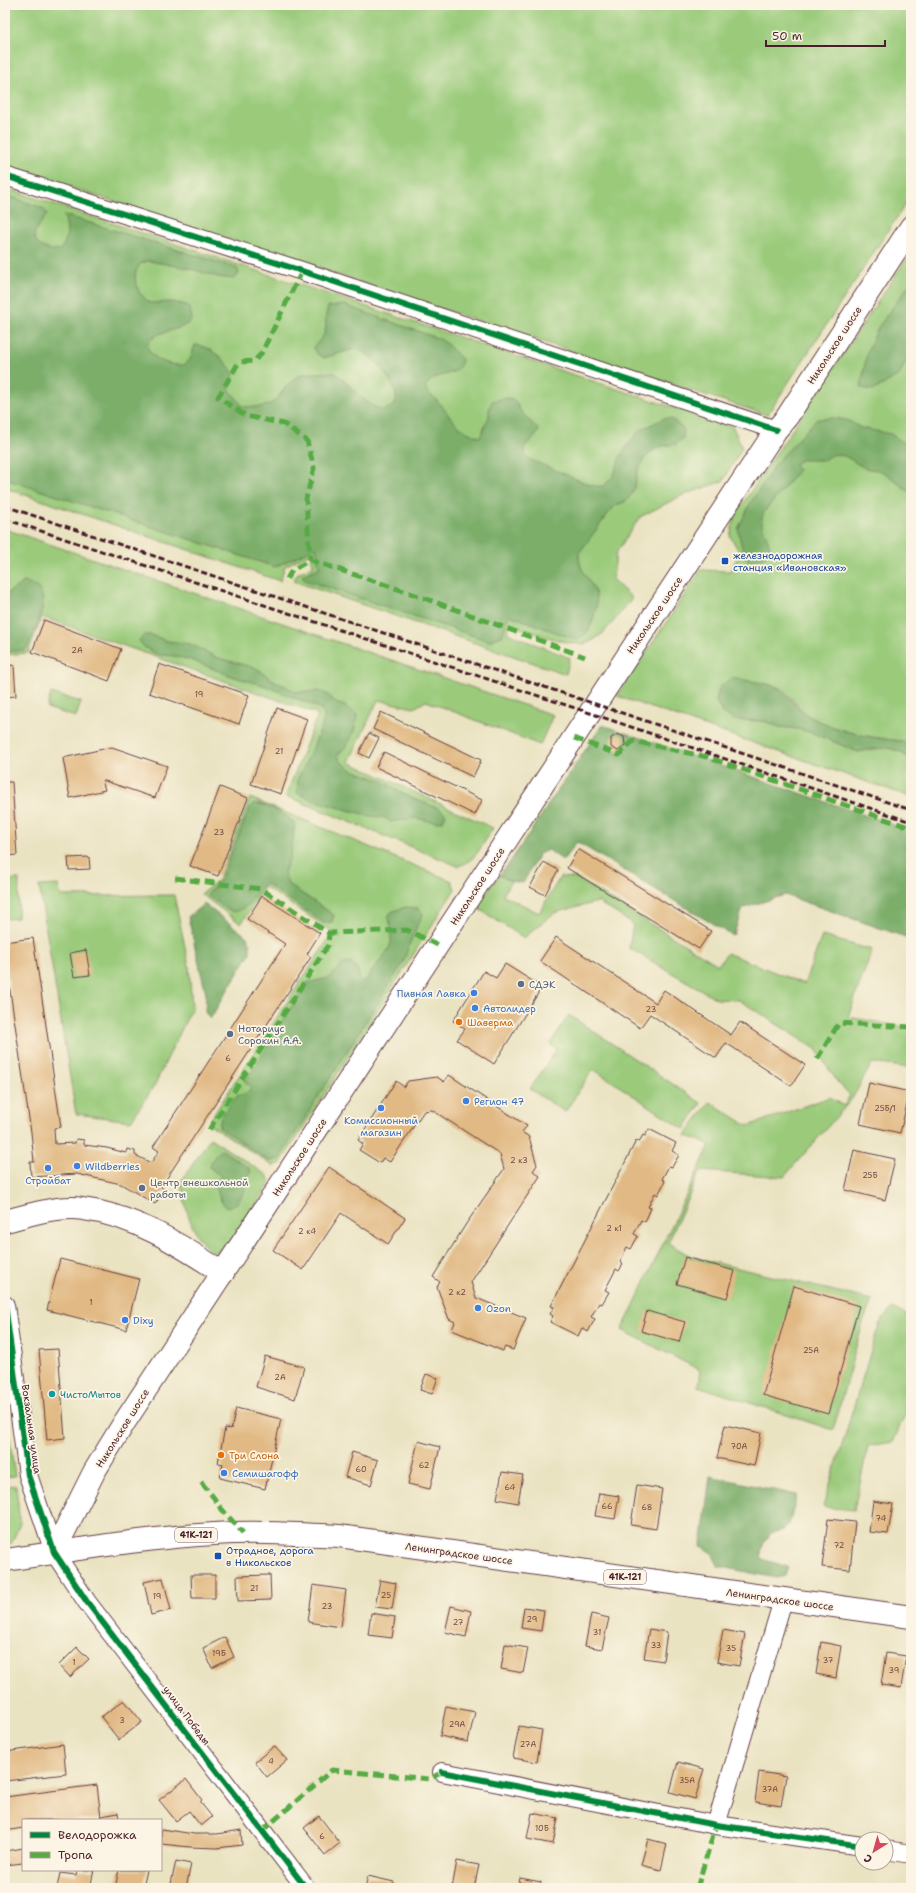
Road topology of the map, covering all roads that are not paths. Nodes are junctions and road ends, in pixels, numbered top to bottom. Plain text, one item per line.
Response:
1 (5, 176) edge
2 (911, 227) edge
3 (776, 430) junction
4 (5, 1221) edge
5 (223, 1273) junction
6 (5, 1305) edge
7 (54, 1552) junction
8 (5, 1560) edge
9 (783, 1600) junction
10 (911, 1617) edge
11 (442, 1772) dead end
12 (716, 1825) junction
13 (854, 1845) edge
14 (894, 1851) edge
15 (911, 1854) edge
16 (306, 1888) edge

1 - 3 street
2 - 3 main road, Никольское шоссе
3 - 5 main road, Никольское шоссе
4 - 5 main road
5 - 7 main road, Никольское шоссе
6 - 7 street, Вокзальная улица
7 - 8 main road, Ленинградское шоссе / 41К-121
7 - 9 main road, Ленинградское шоссе / 41К-121
7 - 16 street, улица Победы
9 - 10 main road, Ленинградское шоссе / 41К-121
9 - 12 street
11 - 12 street
12 - 13 street
14 - 15 street

